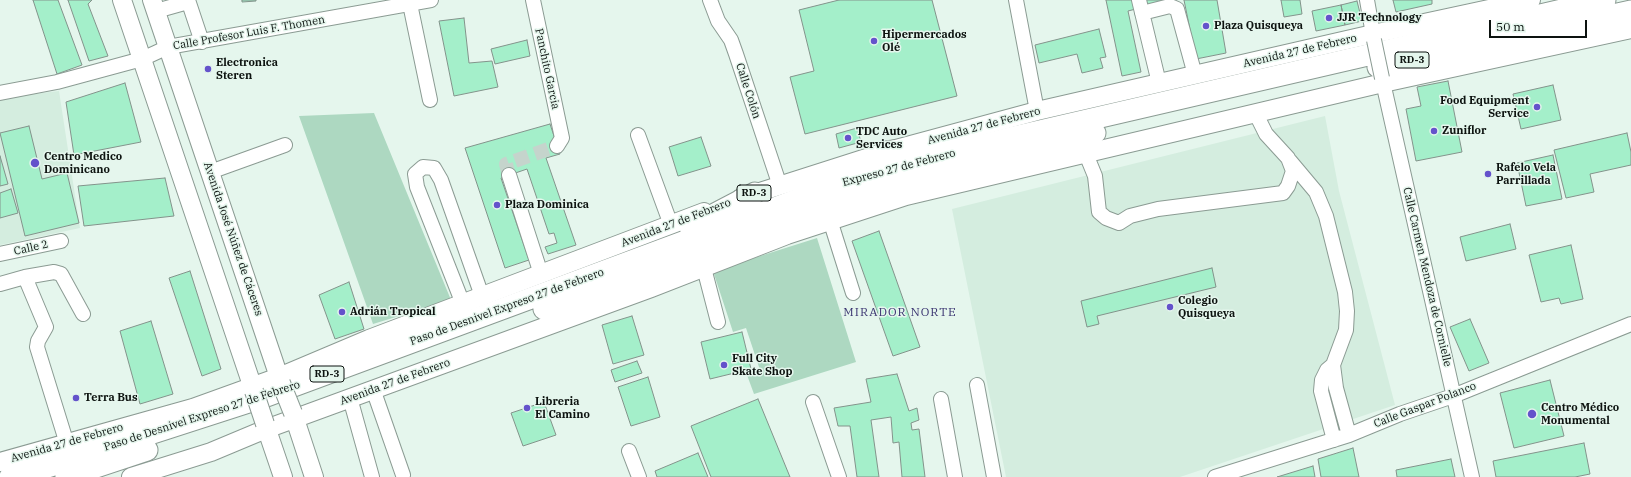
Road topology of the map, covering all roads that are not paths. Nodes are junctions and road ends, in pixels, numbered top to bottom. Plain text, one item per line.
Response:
1 (122, 0) edge
2 (431, 0) edge
3 (533, 0) edge
4 (710, 0) edge
5 (1016, 0) edge
6 (1367, 0) edge
7 (1531, 0) edge
8 (1605, 0) edge
9 (188, 1) edge
10 (410, 4) junction
11 (154, 6) edge
12 (1141, 6) edge
13 (1631, 11) edge
14 (1631, 29) edge
15 (1374, 37) junction
16 (202, 42) junction
17 (168, 47) junction
18 (142, 58) junction
19 (1195, 75) junction
20 (1383, 80) junction
21 (1159, 83) junction
22 (0, 93) edge
23 (430, 100) dead end
24 (1192, 103) junction
25 (1037, 111) junction
26 (1256, 114) junction
27 (638, 135) dead end
28 (559, 142) dead end
29 (1019, 144) junction
30 (285, 145) dead end
31 (885, 152) junction
32 (1086, 154) junction
33 (1288, 158) junction
34 (210, 172) junction
35 (509, 175) tunnel mouth
36 (780, 186) junction
37 (1288, 186) junction
38 (1316, 192) junction
39 (755, 193) junction
40 (906, 196) junction
41 (830, 220) junction
42 (671, 224) junction
43 (787, 235) junction
44 (61, 241) dead end
45 (0, 254) edge
46 (704, 268) junction
47 (541, 274) junction
48 (621, 274) junction
49 (25, 277) junction
50 (0, 284) edge
51 (853, 293) dead end
52 (482, 296) junction
53 (463, 304) junction
54 (83, 314) dead end
55 (718, 322) dead end
56 (1631, 324) edge
57 (1334, 365) junction
58 (280, 380) junction
59 (977, 384) dead end
60 (253, 389) junction
61 (373, 389) junction
62 (1453, 396) junction
63 (350, 398) junction
64 (941, 398) dead end
65 (813, 402) dead end
66 (294, 416) junction
67 (265, 426) junction
68 (1349, 435) junction
69 (1334, 440) junction
70 (67, 444) junction
71 (629, 451) dead end
72 (0, 462) edge
73 (403, 475) dead end
74 (10, 477) edge
75 (66, 477) edge
76 (131, 477) edge
77 (282, 477) edge
78 (314, 477) edge
79 (372, 477) edge
80 (639, 477) edge
81 (839, 477) edge
82 (955, 477) edge
83 (994, 477) edge
84 (1215, 477) edge
85 (1472, 477) edge

1 - 18 main road
2 - 10 street, Calle Profesor Luis F. Thomen
3 - 28 street, Panchito Garcia
4 - 36 street, Calle Colón
5 - 25 street
6 - 15 street
7 - 15 main road, Avenida 27 de Febrero / RD-3
8 - 24 highway, RD-3
9 - 11 street
9 - 16 street
10 - 16 street, Calle Profesor Luis F. Thomen
10 - 23 street
11 - 17 main road, Avenida José Núñez de Cáceres
12 - 19 street
12 - 21 street
13 - 24 highway, RD-3
14 - 20 main road, Avenida 27 de Febrero / RD-3
15 - 19 main road, Avenida 27 de Febrero / RD-3
15 - 20 street, Calle Carmen Mendoza de Cornielle, bridge
16 - 17 street, Calle Profesor Luis F. Thomen
17 - 18 street, Calle Profesor Luis F. Thomen
17 - 34 main road, Avenida José Núñez de Cáceres
18 - 22 street, Calle Profesor Luis F. Thomen
18 - 60 main road
19 - 21 main road, Avenida 27 de Febrero / RD-3
20 - 26 main road, Avenida 27 de Febrero / RD-3
20 - 62 street, Calle Carmen Mendoza de Cornielle
21 - 25 main road, Avenida 27 de Febrero / RD-3
24 - 29 highway, Expreso 27 de Febrero / RD-3
25 - 31 main road, Avenida 27 de Febrero / RD-3
26 - 32 main road, Avenida 27 de Febrero / RD-3
26 - 33 street
27 - 42 street
29 - 31 highway
29 - 40 highway
29 - 48 highway, Expreso 27 de Febrero / RD-3
30 - 34 street
31 - 36 main road, Avenida 27 de Febrero / RD-3
32 - 37 street
32 - 40 main road, Avenida 27 de Febrero / RD-3
33 - 37 street
33 - 38 street
34 - 58 main road, Avenida José Núñez de Cáceres
35 - 47 street
36 - 39 main road, Avenida 27 de Febrero / RD-3
37 - 38 street
38 - 57 street
39 - 42 main road, Avenida 27 de Febrero / RD-3
39 - 48 highway
40 - 41 main road, Avenida 27 de Febrero / RD-3
41 - 43 main road, Avenida 27 de Febrero / RD-3
41 - 51 street
42 - 47 main road, Avenida 27 de Febrero / RD-3
43 - 46 main road, Avenida 27 de Febrero / RD-3
43 - 48 highway
44 - 45 street, Calle 2
46 - 55 street
46 - 61 main road, Avenida 27 de Febrero / RD-3
47 - 52 main road, Avenida 27 de Febrero / RD-3
48 - 74 highway, Paso de Desnivel Expreso 27 de Febrero / RD-3
48 - 75 highway, Paso de Desnivel Expreso 27 de Febrero / RD-3
49 - 50 street
49 - 54 street
49 - 70 street
52 - 53 main road, Avenida 27 de Febrero / RD-3
52 - 53 street
53 - 58 main road, Avenida 27 de Febrero / RD-3
56 - 62 street, Calle Gaspar Polanco
57 - 68 street
57 - 69 street
58 - 60 main road, Avenida 27 de Febrero / RD-3
58 - 66 main road, Avenida José Núñez de Cáceres, bridge
59 - 83 street
60 - 67 main road, bridge
60 - 70 main road, Avenida 27 de Febrero / RD-3
61 - 63 main road, Avenida 27 de Febrero / RD-3
61 - 73 street
62 - 68 street, Calle Gaspar Polanco
62 - 85 street, Calle Carmen Mendoza de Cornielle
63 - 66 main road, Avenida 27 de Febrero / RD-3
63 - 79 street
64 - 82 street
65 - 81 street
66 - 67 main road, Avenida 27 de Febrero / RD-3
66 - 78 main road, Avenida José Núñez de Cáceres
67 - 76 main road, Avenida 27 de Febrero / RD-3
67 - 77 main road
68 - 69 street, Calle Gaspar Polanco
69 - 84 street, Calle Gaspar Polanco
70 - 72 main road, Avenida 27 de Febrero / RD-3
71 - 80 street

